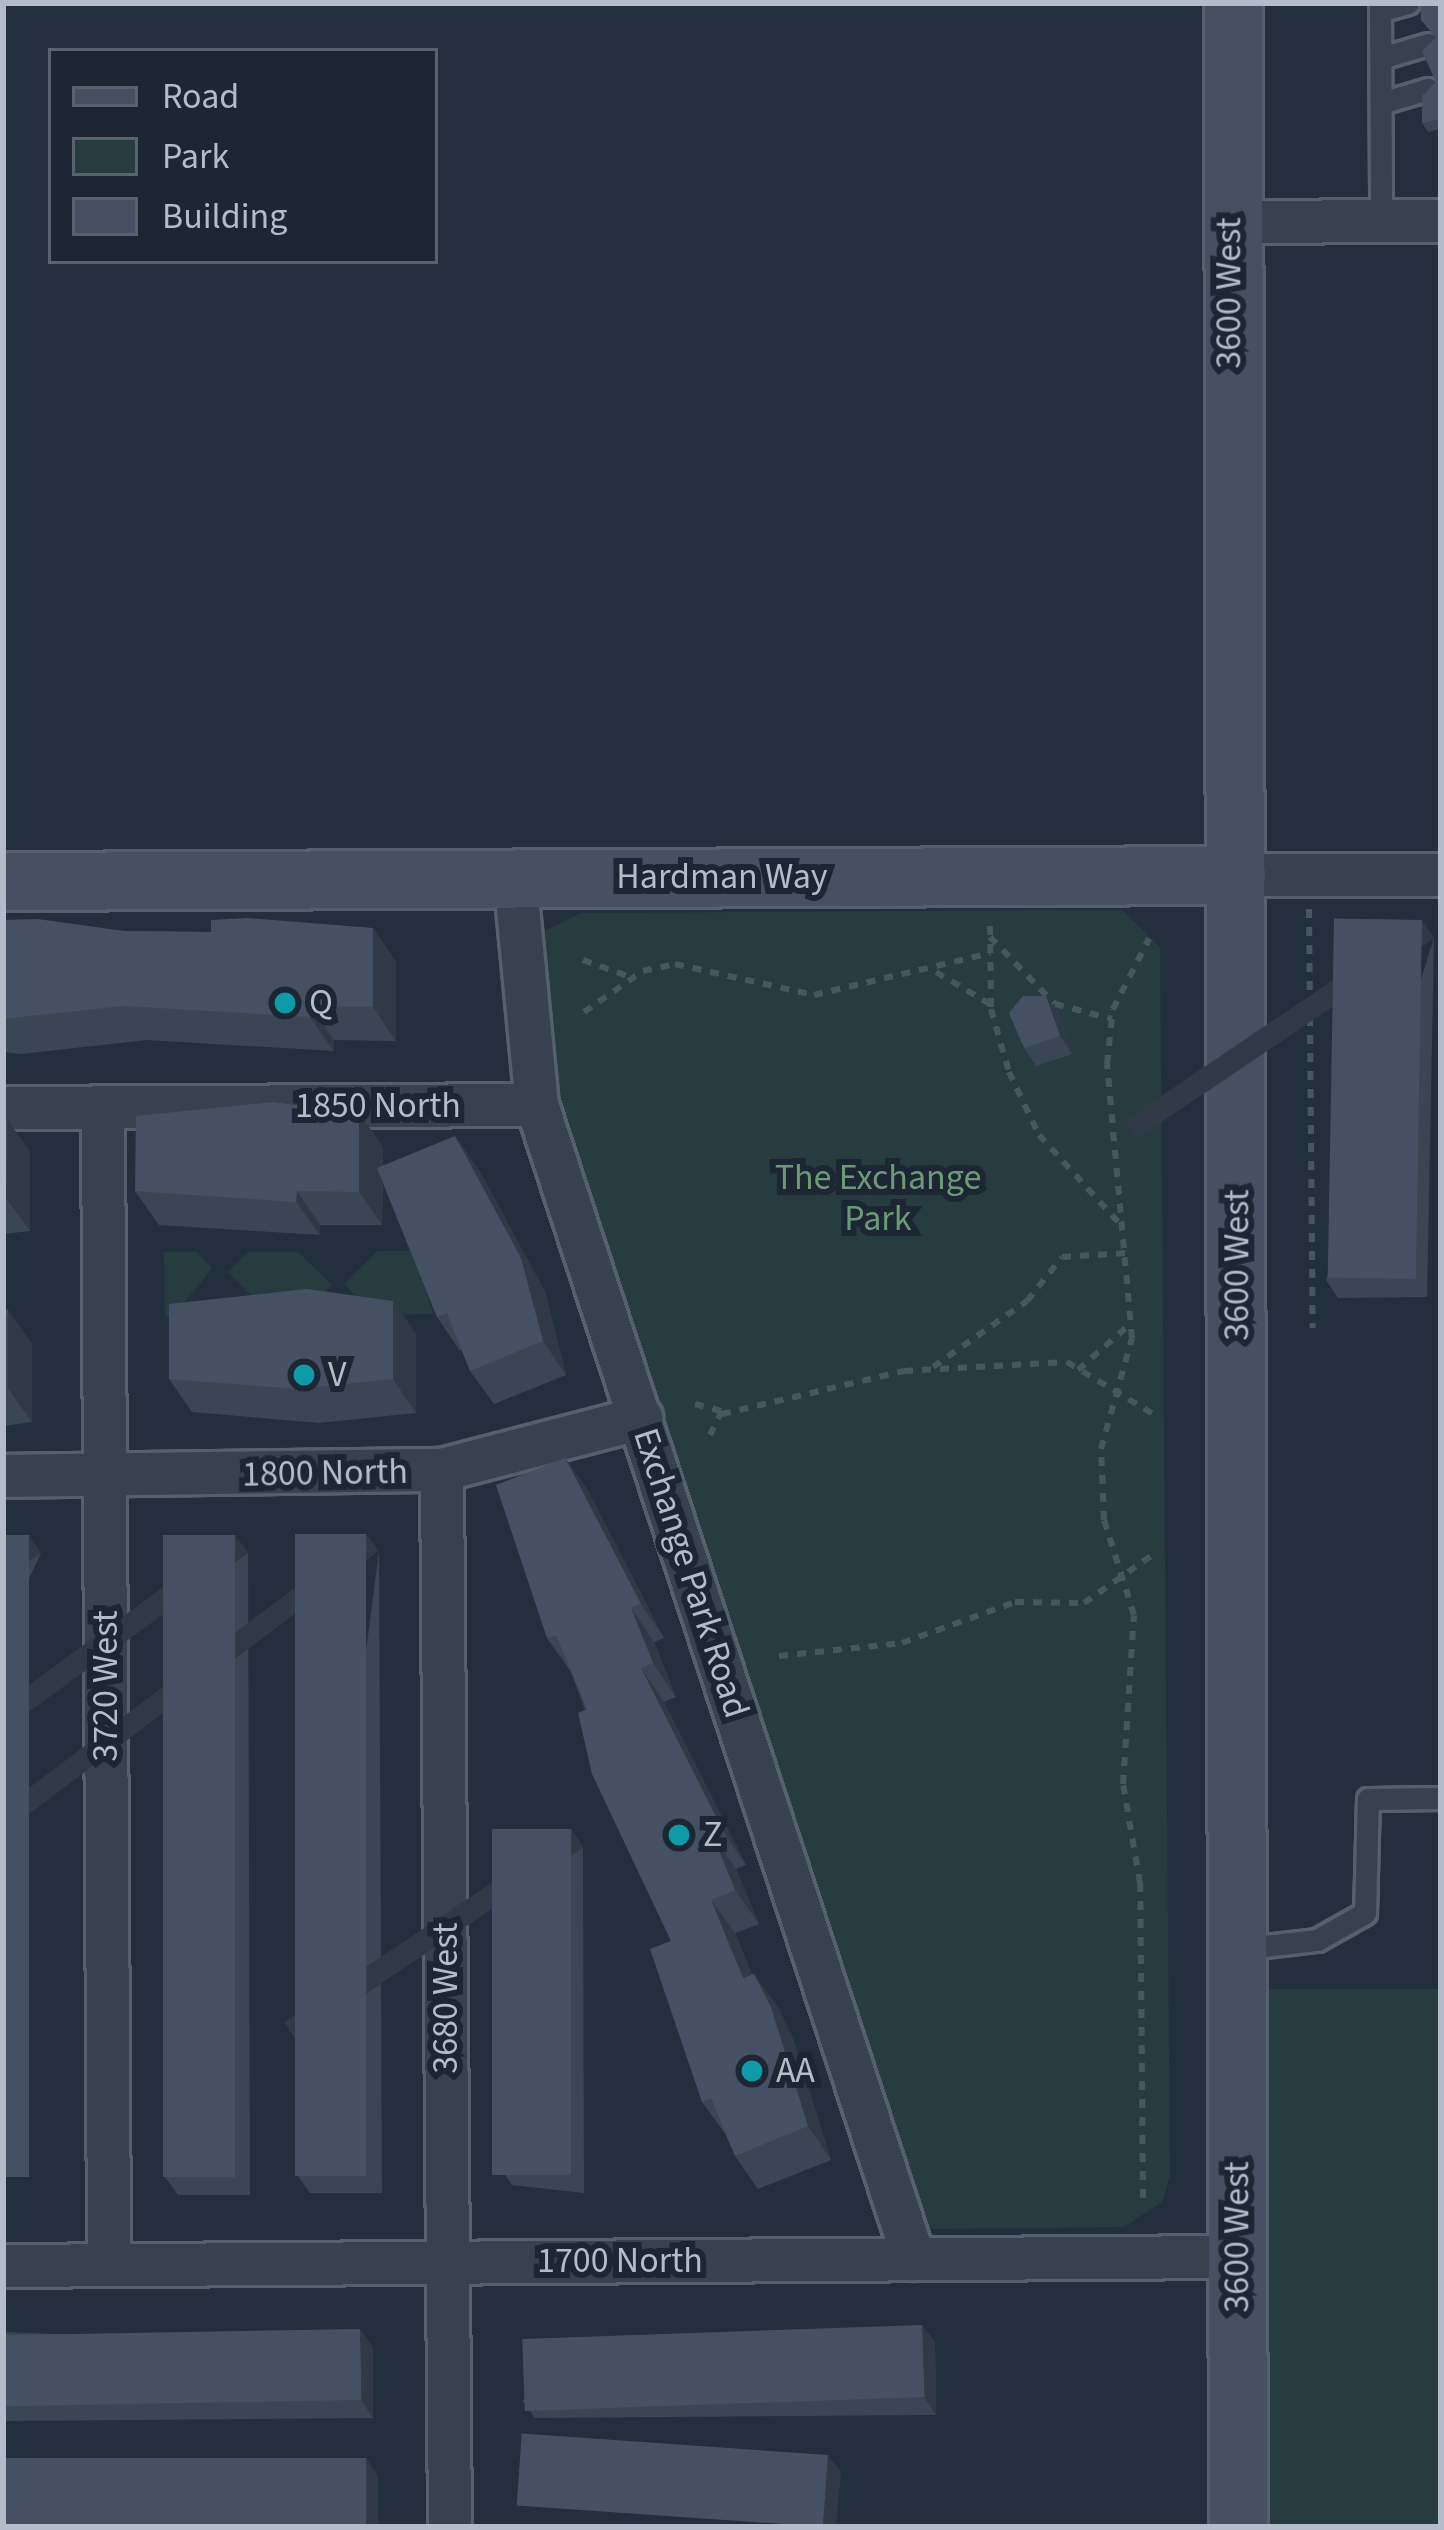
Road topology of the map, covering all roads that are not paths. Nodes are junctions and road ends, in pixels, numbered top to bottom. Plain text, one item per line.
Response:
1 (1233, 3) edge
2 (1408, 3) edge
3 (1380, 7) edge
4 (1428, 44) edge
5 (1381, 58) junction
6 (1428, 89) edge
7 (1381, 103) junction
8 (1381, 221) junction
9 (1441, 221) edge
10 (1228, 222) junction
11 (1236, 875) junction
12 (1441, 875) edge
13 (515, 877) junction
14 (3, 881) edge
15 (537, 1105) junction
16 (103, 1107) junction
17 (3, 1108) edge
18 (641, 1418) junction
19 (442, 1470) junction
20 (105, 1475) junction
21 (3, 1476) edge
22 (1441, 1798) edge
23 (1238, 1949) junction
24 (1237, 2257) junction
25 (914, 2259) junction
26 (448, 2262) junction
27 (109, 2265) junction
28 (3, 2266) edge
29 (450, 2527) edge
30 (1238, 2527) edge

1 - 10 street, 3600 West
2 - 3 lane
3 - 5 lane
4 - 5 lane
5 - 7 lane
6 - 7 lane
7 - 8 lane
8 - 9 street
8 - 10 street
10 - 11 street, 3600 West
11 - 12 street, Hardman Way
11 - 13 street, Hardman Way
11 - 23 street, 3600 West
13 - 14 street, Hardman Way
13 - 15 street, Exchange Park Road
15 - 16 street, 1850 North
15 - 18 street, Exchange Park Road
16 - 17 street, 1850 North
16 - 20 street, 3720 West
18 - 19 street, 1800 North
18 - 25 street, Exchange Park Road
19 - 20 street, 1800 North
19 - 26 street, 3680 West
20 - 21 street, 1800 North
20 - 27 street, 3720 West
22 - 23 lane
23 - 24 street, 3600 West
24 - 25 street, 1700 North
24 - 30 street, 3600 West
25 - 26 street, 1700 North
26 - 27 street, 1700 North
26 - 29 street, 3680 West
27 - 28 street, 1700 North

